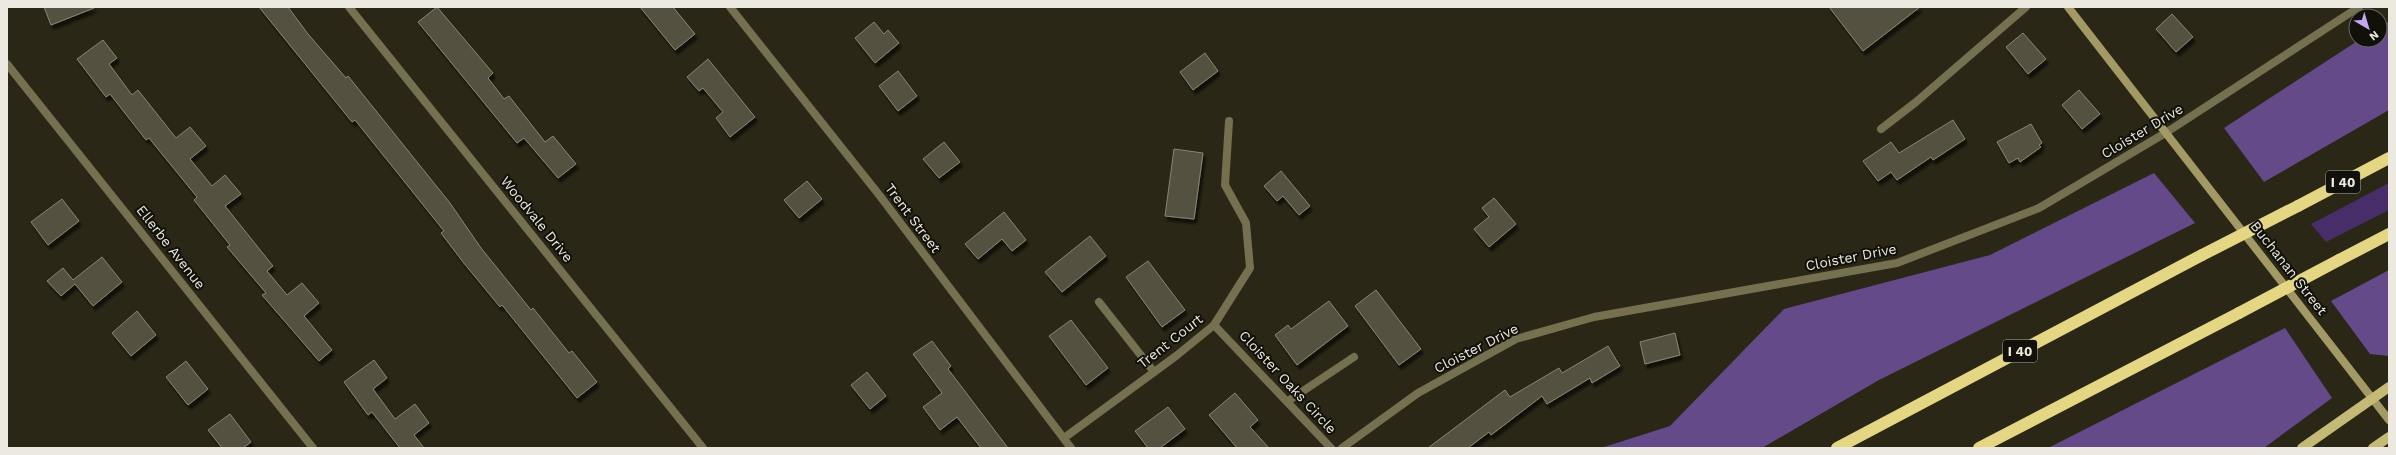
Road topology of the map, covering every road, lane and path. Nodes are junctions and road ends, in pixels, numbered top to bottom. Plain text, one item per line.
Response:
1 (349, 7) edge
2 (730, 7) edge
3 (2026, 7) edge
4 (2068, 7) edge
5 (2359, 7) edge
6 (7, 64) edge
7 (1229, 122) dead end
8 (1881, 129) dead end
9 (2168, 132) junction
10 (2389, 158) edge
11 (2389, 234) edge
12 (1099, 302) dead end
13 (1214, 325) junction
14 (1354, 357) dead end
15 (1154, 372) junction
16 (2389, 387) edge
17 (2373, 397) junction
18 (1288, 401) junction
19 (2389, 420) edge
20 (2389, 437) edge
21 (1064, 438) junction
22 (313, 448) edge
23 (703, 448) edge
24 (1071, 448) edge
25 (1331, 448) edge
26 (1342, 448) edge
27 (1837, 448) edge
28 (1979, 448) edge
29 (2302, 448) edge
30 (2373, 448) edge

1 - 23 street, Woodvale Drive
2 - 21 street, Trent Street
3 - 8 street
4 - 9 street, Buchanan Street
5 - 9 street, Cloister Drive
6 - 22 street, Ellerbe Avenue
7 - 13 street, Trent Court
9 - 17 street, Buchanan Street
9 - 26 street, Cloister Drive
10 - 27 highway, I 40, bridge
11 - 28 highway, bridge
12 - 15 street
13 - 15 street, Trent Court
13 - 18 street, Cloister Oaks Circle
14 - 18 street
15 - 21 street, Trent Court
16 - 17 main road
17 - 19 street, Buchanan Street
17 - 29 main road
18 - 25 street, Cloister Oaks Circle
20 - 30 main road
21 - 24 street, Trent Street

